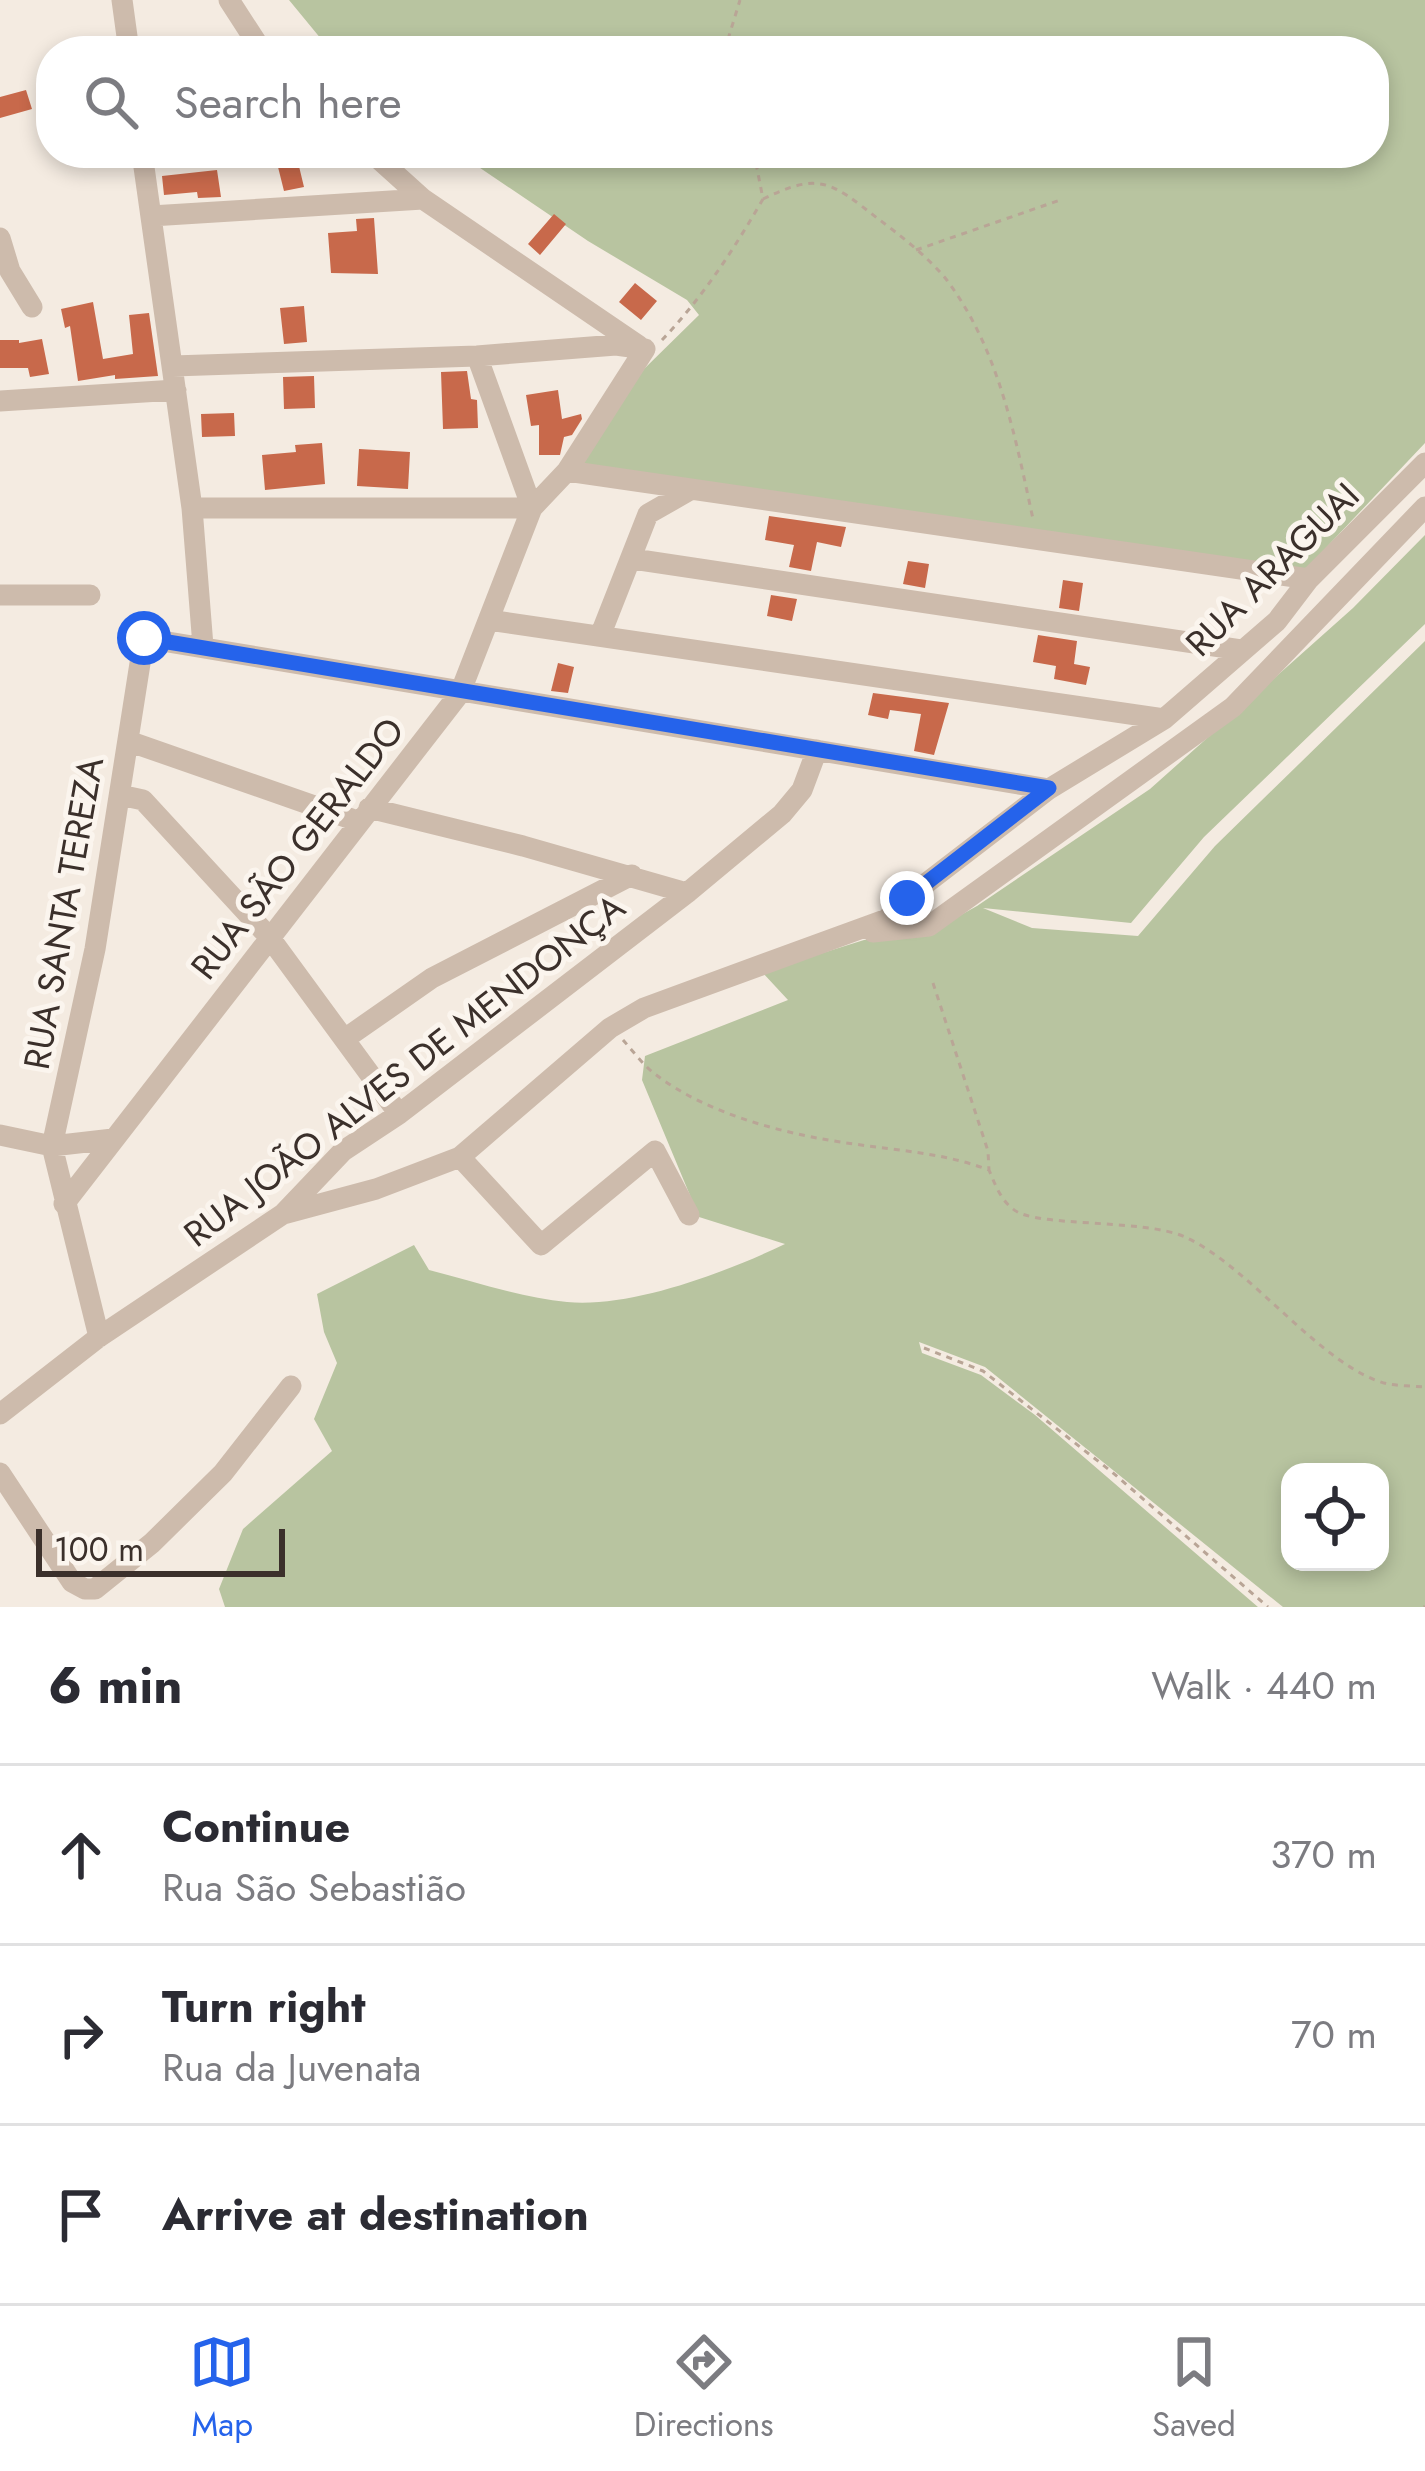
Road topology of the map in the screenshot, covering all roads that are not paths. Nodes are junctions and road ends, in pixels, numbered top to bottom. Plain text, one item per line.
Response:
1 (122, 0) edge
2 (229, 0) edge
3 (127, 36) edge
4 (252, 36) edge
5 (144, 168) edge
6 (389, 168) edge
7 (423, 199) junction
8 (151, 216) junction
9 (0, 238) edge
10 (32, 307) dead end
11 (645, 349) junction
12 (477, 356) junction
13 (173, 365) junction
14 (176, 390) junction
15 (0, 401) edge
16 (1425, 464) edge
17 (567, 471) junction
18 (690, 490) junction
19 (1425, 507) edge
20 (192, 508) junction
21 (532, 508) junction
22 (634, 559) junction
23 (1309, 579) junction
24 (0, 595) edge
25 (90, 595) dead end
26 (489, 620) junction
27 (600, 636) junction
28 (203, 646) junction
29 (1241, 650) junction
30 (460, 693) junction
31 (1164, 719) junction
32 (128, 742) junction
33 (818, 750) junction
34 (1049, 788) junction
35 (120, 795) junction
36 (364, 815) junction
37 (632, 875) junction
38 (687, 893) junction
39 (860, 932) junction
40 (270, 938) junction
41 (346, 1038) junction
42 (399, 1114) junction
43 (0, 1136) edge
44 (113, 1139) junction
45 (52, 1146) junction
46 (460, 1157) junction
47 (64, 1204) junction
48 (284, 1214) junction
49 (688, 1215) dead end
50 (99, 1337) junction
51 (291, 1386) dead end
52 (0, 1414) edge
53 (0, 1473) edge

1 - 3 street
2 - 4 street
5 - 8 street
6 - 7 street
7 - 8 street
7 - 11 street
8 - 13 street
9 - 10 street
11 - 12 street
11 - 17 street, RUA SÃO GERALDO
12 - 13 street
12 - 21 street
13 - 14 street
14 - 15 street
14 - 20 street
16 - 23 street, RUA ARAGUAI
17 - 18 street
17 - 21 street, RUA SÃO GERALDO
18 - 22 street
18 - 23 street
19 - 39 street
20 - 21 street
20 - 28 street
21 - 26 street, RUA SÃO GERALDO
22 - 27 street
22 - 29 street
23 - 29 street, RUA ARAGUAI
24 - 25 street
26 - 27 street
26 - 30 street, RUA SÃO GERALDO
27 - 31 street
28 - 30 street
28 - 32 street, RUA SANTA TEREZA
29 - 31 street, RUA ARAGUAI
30 - 33 street
30 - 36 street, RUA SÃO GERALDO
31 - 34 street, RUA ARAGUAI
32 - 35 street, RUA SANTA TEREZA
32 - 36 street
33 - 34 street
33 - 38 street, RUA JOÃO ALVES DE MENDONÇA
34 - 39 street, RUA ARAGUAI
35 - 40 street
35 - 45 street, RUA SANTA TEREZA
36 - 37 street
36 - 40 street, RUA SÃO GERALDO
37 - 38 street
37 - 41 street
38 - 42 street, RUA JOÃO ALVES DE MENDONÇA
39 - 46 street
40 - 41 street
40 - 44 street, RUA SÃO GERALDO
41 - 42 street
42 - 48 street, RUA JOÃO ALVES DE MENDONÇA
43 - 45 street
44 - 45 street
44 - 47 street, RUA SÃO GERALDO
45 - 47 street, RUA SANTA TEREZA
46 - 48 street
46 - 49 street
47 - 50 street, RUA SANTA TEREZA
48 - 50 street, RUA JOÃO ALVES DE MENDONÇA
50 - 52 street, RUA JOÃO ALVES DE MENDONÇA
51 - 53 street

